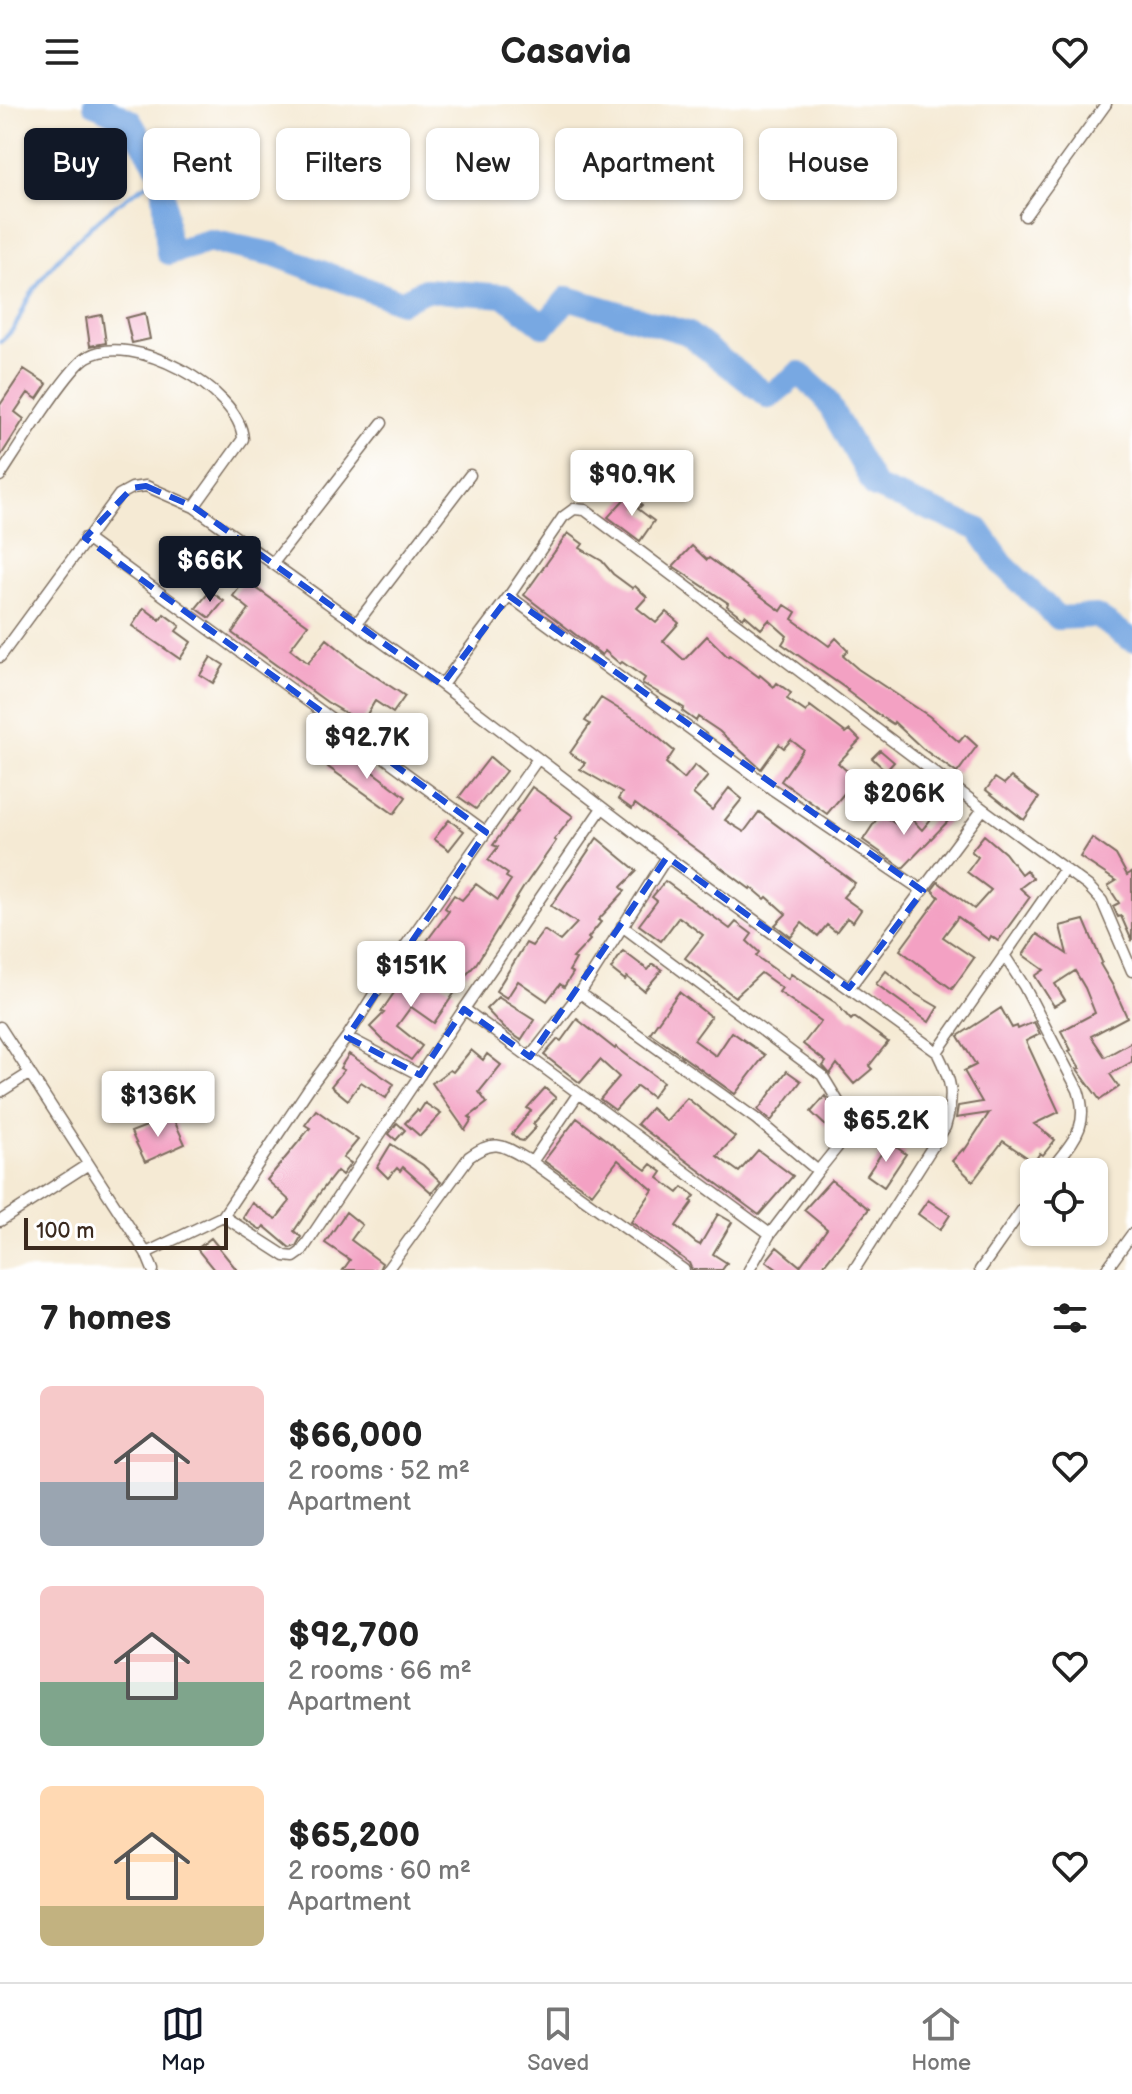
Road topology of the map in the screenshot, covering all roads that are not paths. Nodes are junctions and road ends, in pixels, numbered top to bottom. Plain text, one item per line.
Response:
1 (1106, 104) edge
2 (1025, 216) dead end
3 (382, 423) dead end
4 (470, 475) dead end
5 (0, 476) edge
6 (194, 507) junction
7 (85, 538) junction
8 (274, 562) junction
9 (509, 596) junction
10 (357, 623) junction
11 (0, 657) edge
12 (442, 685) junction
13 (537, 760) junction
14 (602, 808) junction
15 (983, 809) junction
16 (486, 832) junction
17 (667, 857) junction
18 (1064, 870) junction
19 (923, 891) junction
20 (622, 926) junction
21 (1004, 955) junction
22 (1132, 971) edge
23 (849, 988) junction
24 (580, 993) junction
25 (464, 1009) junction
26 (0, 1027) edge
27 (347, 1037) junction
28 (937, 1052) junction
29 (530, 1057) junction
30 (30, 1073) junction
31 (420, 1075) junction
32 (0, 1092) edge
33 (578, 1094) junction
34 (1059, 1158) edge
35 (532, 1162) junction
36 (87, 1165) junction
37 (818, 1171) junction
38 (1020, 1213) edge
39 (223, 1216) junction
40 (0, 1221) edge
41 (770, 1234) junction
42 (1132, 1234) edge
43 (146, 1253) junction
44 (153, 1270) edge
45 (387, 1270) edge
46 (684, 1270) edge
47 (749, 1270) edge
48 (854, 1270) edge
49 (980, 1270) edge
50 (1106, 1270) edge

1 - 2 street
3 - 8 street
4 - 10 street
5 - 6 street
6 - 7 street
6 - 8 street
7 - 11 street
7 - 16 street
8 - 10 street
9 - 12 street
9 - 15 street
9 - 19 street
10 - 12 street
12 - 13 street
13 - 14 street
13 - 16 street
14 - 17 street
14 - 25 street
15 - 18 street
15 - 19 street
16 - 27 street
17 - 20 street
17 - 23 street
18 - 21 street
18 - 22 street
19 - 23 street
20 - 24 street
20 - 37 street
21 - 28 street
21 - 34 street
23 - 28 street
24 - 29 street
24 - 37 street
25 - 29 street
25 - 31 street
26 - 30 street
27 - 31 street
27 - 39 street
28 - 48 street
29 - 33 street
30 - 32 street
30 - 36 street
31 - 39 street
33 - 35 street
33 - 41 street
35 - 45 street
35 - 46 street
36 - 40 street
36 - 43 street
37 - 41 street
38 - 49 street
39 - 43 street
41 - 47 street
42 - 50 street
43 - 44 street

